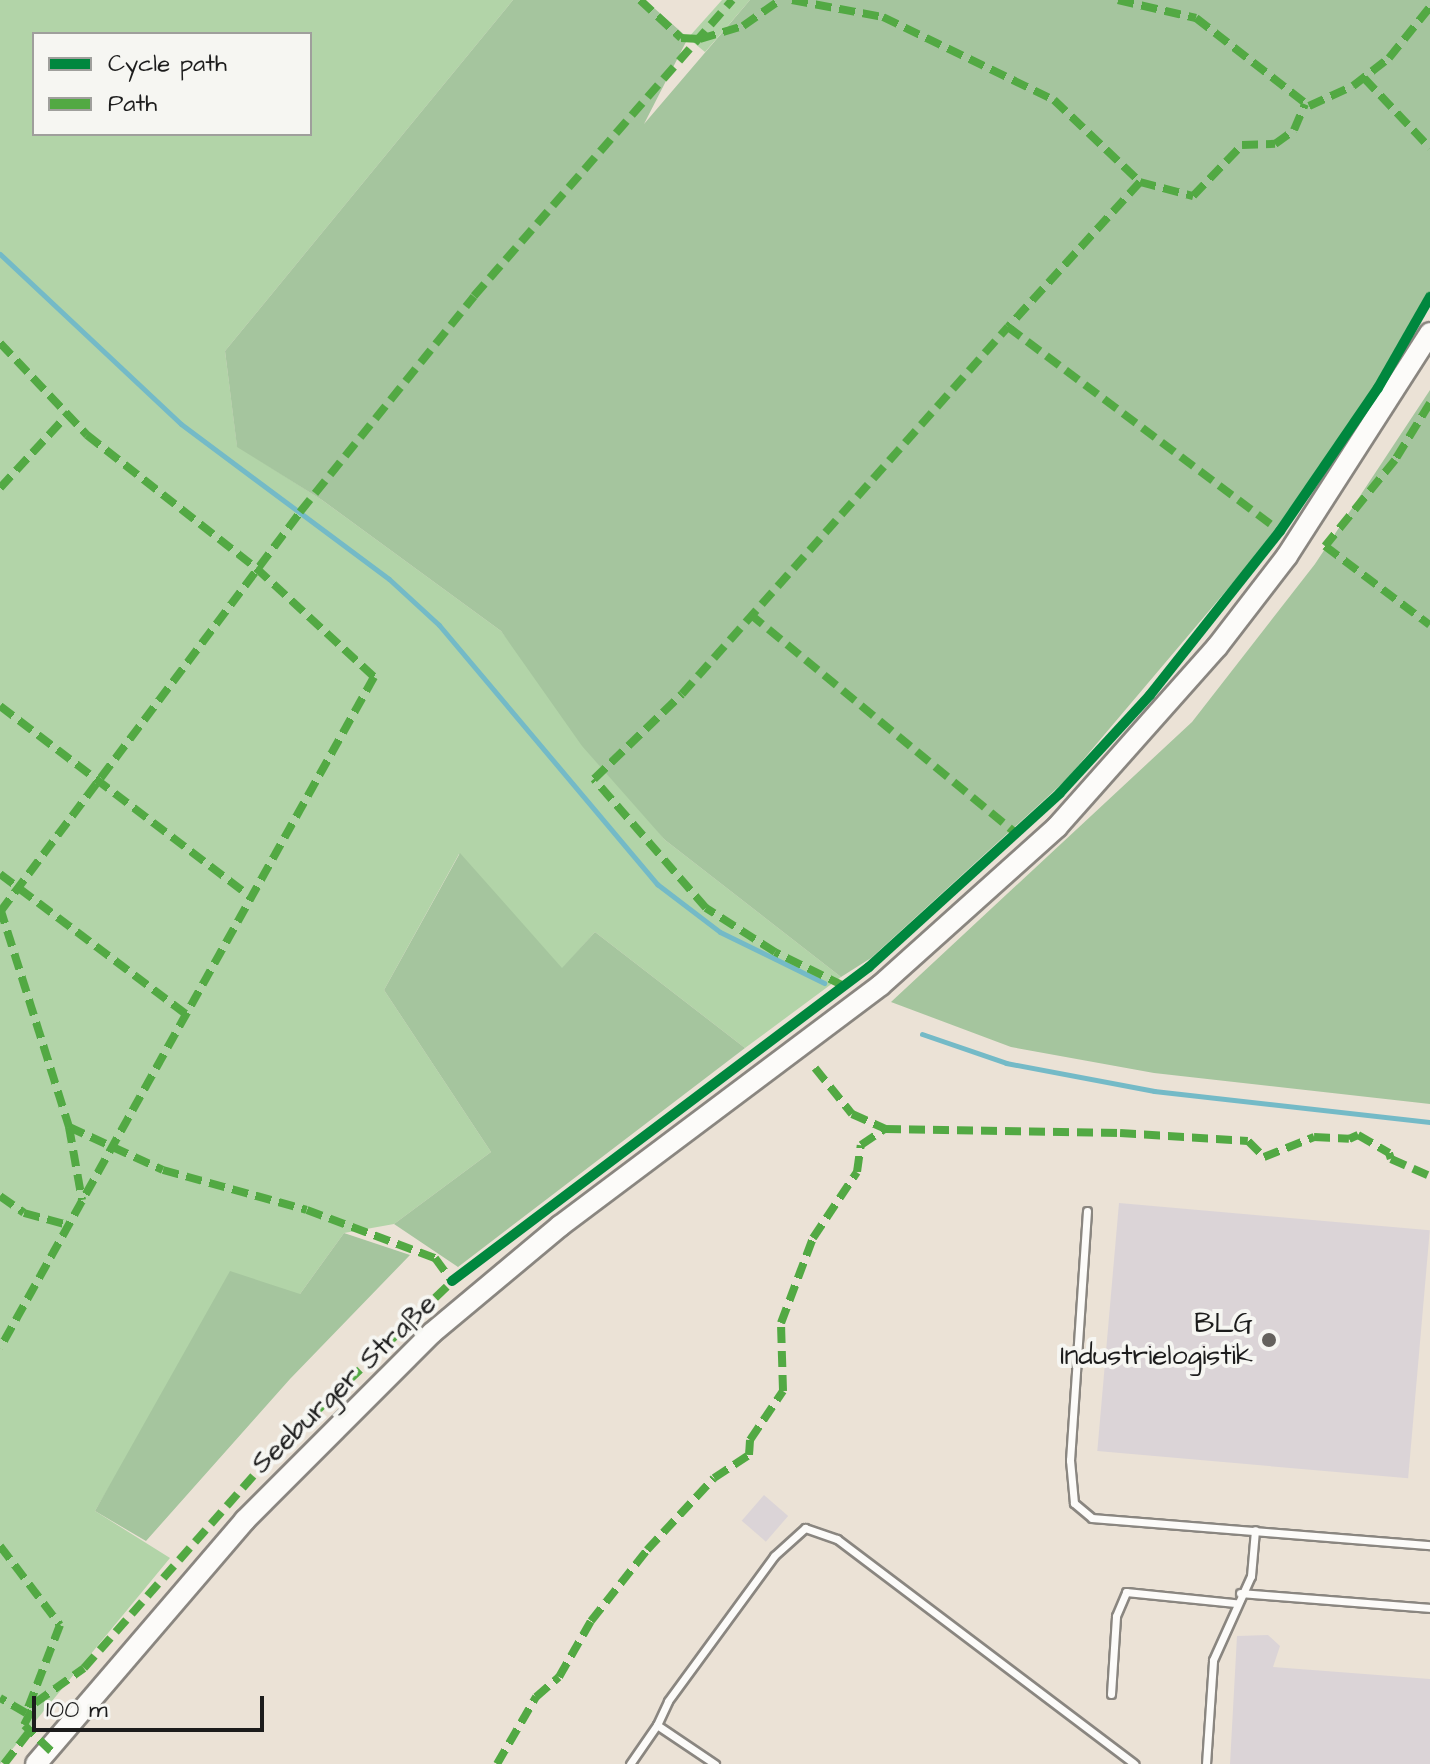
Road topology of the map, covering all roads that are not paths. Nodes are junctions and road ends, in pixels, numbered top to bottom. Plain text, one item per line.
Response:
1 (1430, 333) edge
2 (1087, 1211) dead end
3 (1255, 1530) junction
4 (1430, 1545) edge
5 (1240, 1593) junction
6 (1235, 1603) junction
7 (1430, 1608) edge
8 (1111, 1694) dead end
9 (657, 1725) junction
10 (50, 1761) edge
11 (630, 1764) edge
12 (715, 1764) edge
13 (1135, 1764) edge
14 (1206, 1764) edge

1 - 10 main road, Seeburger Straße
2 - 3 lane
3 - 4 lane
3 - 5 lane
5 - 6 lane
5 - 7 lane
6 - 8 lane
6 - 14 lane
9 - 11 lane
9 - 12 lane
9 - 13 lane

